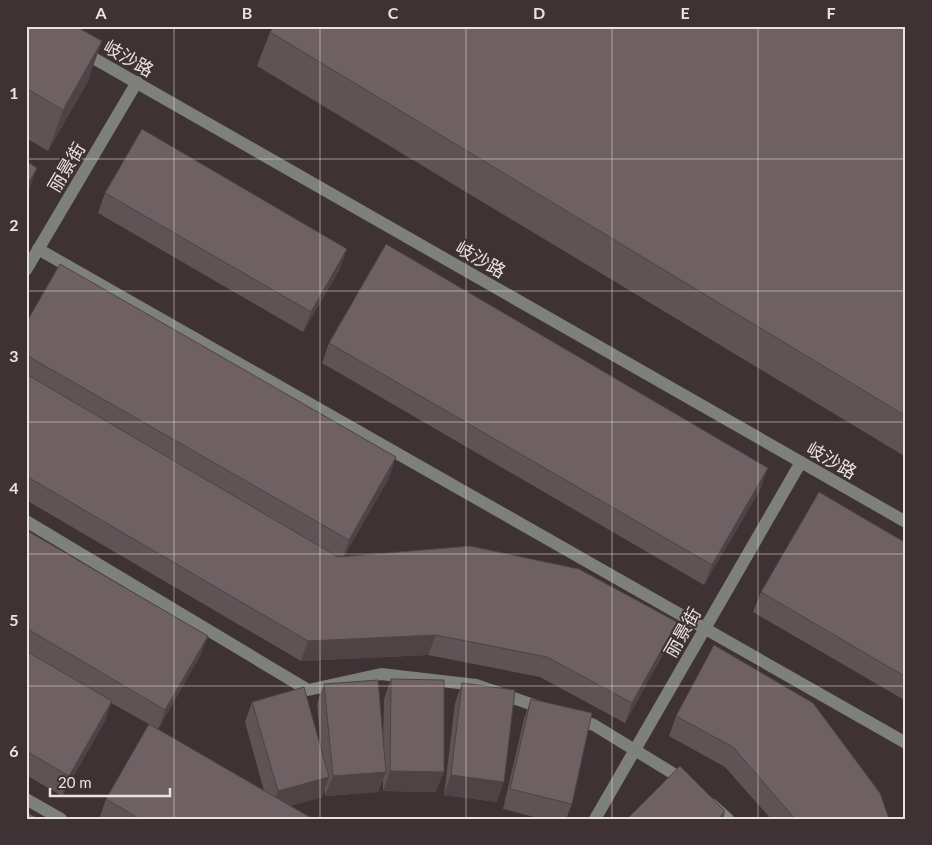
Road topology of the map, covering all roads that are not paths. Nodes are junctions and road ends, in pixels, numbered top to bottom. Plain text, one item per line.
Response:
1 (71, 45) edge
2 (137, 82) junction
3 (38, 249) junction
4 (26, 270) edge
5 (801, 462) junction
6 (26, 521) edge
7 (906, 522) edge
8 (704, 628) junction
9 (906, 743) edge
10 (635, 750) junction
11 (26, 799) edge
12 (61, 819) edge
13 (595, 819) edge
14 (728, 819) edge

1 - 2 street, 岐沙路
2 - 3 street, 丽景街
2 - 5 street, 岐沙路
3 - 4 street, 丽景街
3 - 8 street
5 - 7 street, 岐沙路
5 - 8 street, 丽景街
6 - 10 street
8 - 9 street
8 - 10 street, 丽景街
10 - 13 street, 丽景街
10 - 14 street
11 - 12 street

